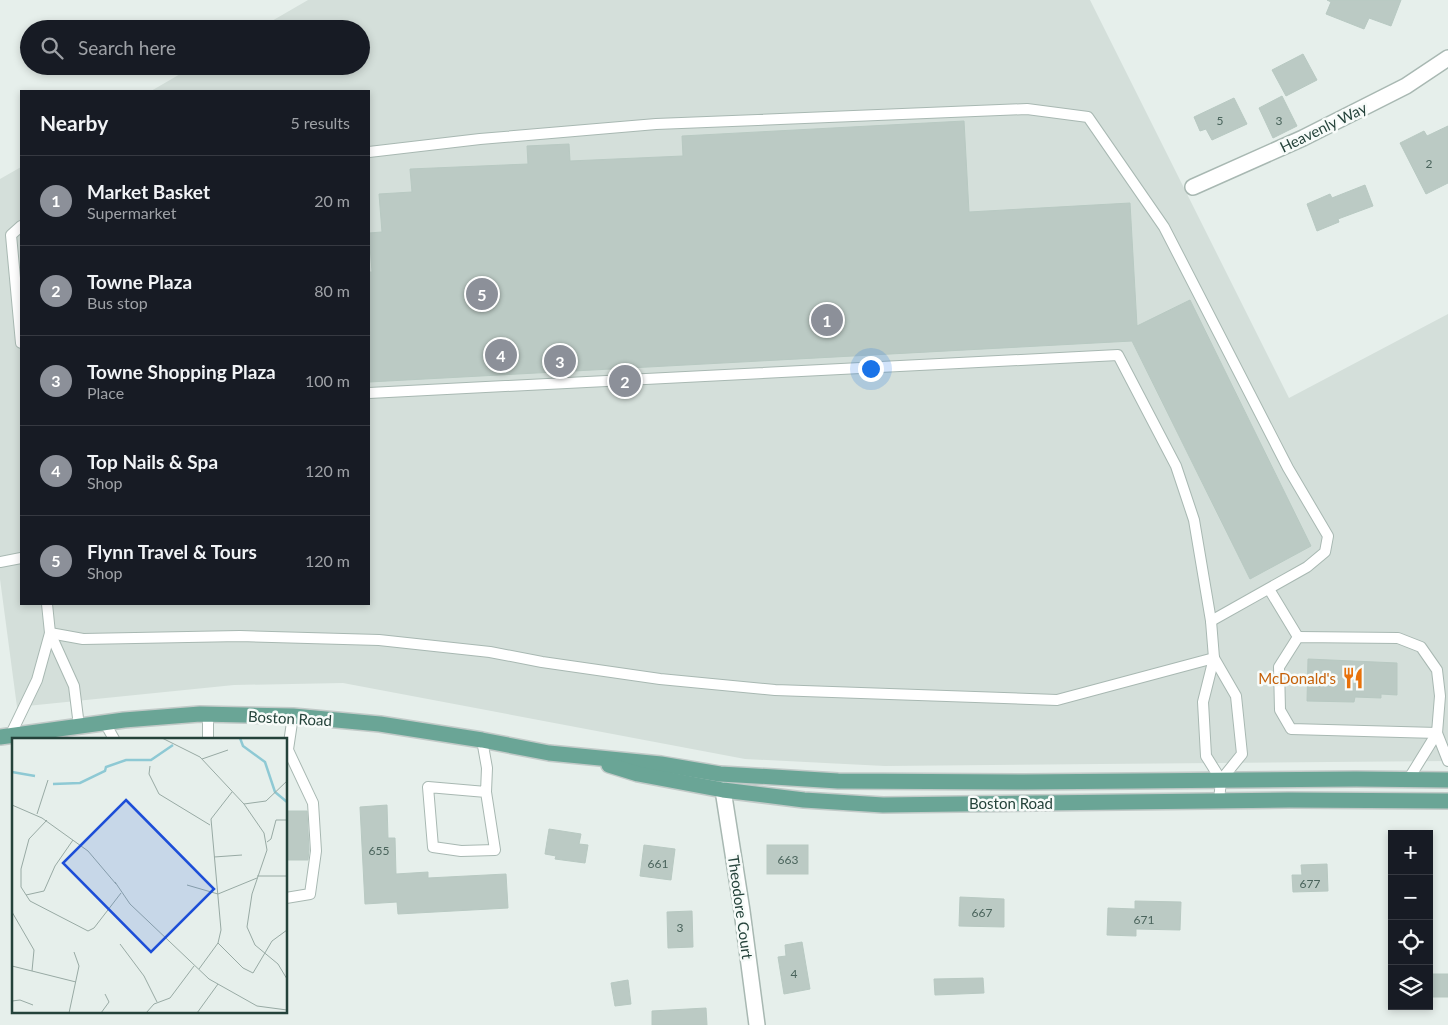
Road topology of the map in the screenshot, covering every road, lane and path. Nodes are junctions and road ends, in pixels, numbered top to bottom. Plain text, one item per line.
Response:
1 (1448, 58) edge
2 (370, 152) edge
3 (1192, 187) dead end
4 (20, 227) edge
5 (20, 333) edge
6 (370, 394) edge
7 (20, 558) edge
8 (0, 562) edge
9 (1269, 589) junction
10 (47, 605) edge
11 (1211, 621) junction
12 (50, 633) junction
13 (1298, 637) junction
14 (1214, 658) junction
15 (208, 714) junction
16 (293, 716) junction
17 (105, 723) junction
18 (79, 726) junction
19 (1437, 733) junction
20 (5, 737) edge
21 (113, 738) edge
22 (208, 738) edge
23 (482, 740) junction
24 (288, 744) edge
25 (288, 752) edge
26 (579, 756) junction
27 (1448, 761) edge
28 (1221, 780) junction
29 (1408, 780) junction
30 (1448, 780) edge
31 (723, 790) junction
32 (486, 792) junction
33 (1219, 801) junction
34 (1448, 801) edge
35 (288, 898) edge
36 (757, 1025) edge

1 - 3 street, Heavenly Way
2 - 9 lane
4 - 5 lane
6 - 11 lane
7 - 8 lane
9 - 11 lane
9 - 13 lane
10 - 12 lane
11 - 14 lane
12 - 14 lane
12 - 18 lane
12 - 20 lane
13 - 19 lane
13 - 19 lane
14 - 28 lane
14 - 28 lane
15 - 16 main road, Boston Road
15 - 17 main road, Boston Road
15 - 22 lane
16 - 23 main road, Boston Road
16 - 24 lane
17 - 18 main road, Boston Road
17 - 21 lane
18 - 20 main road, Boston Road
19 - 27 lane
19 - 29 lane
23 - 26 main road, Boston Road
23 - 32 lane
25 - 35 lane
26 - 28 main road, Boston Road
26 - 31 main road, Boston Road
28 - 29 main road, Boston Road
28 - 33 lane
29 - 30 main road, Boston Road
31 - 33 main road, Boston Road
31 - 36 street, Theodore Court
32 - 32 lane
33 - 34 main road, Boston Road

